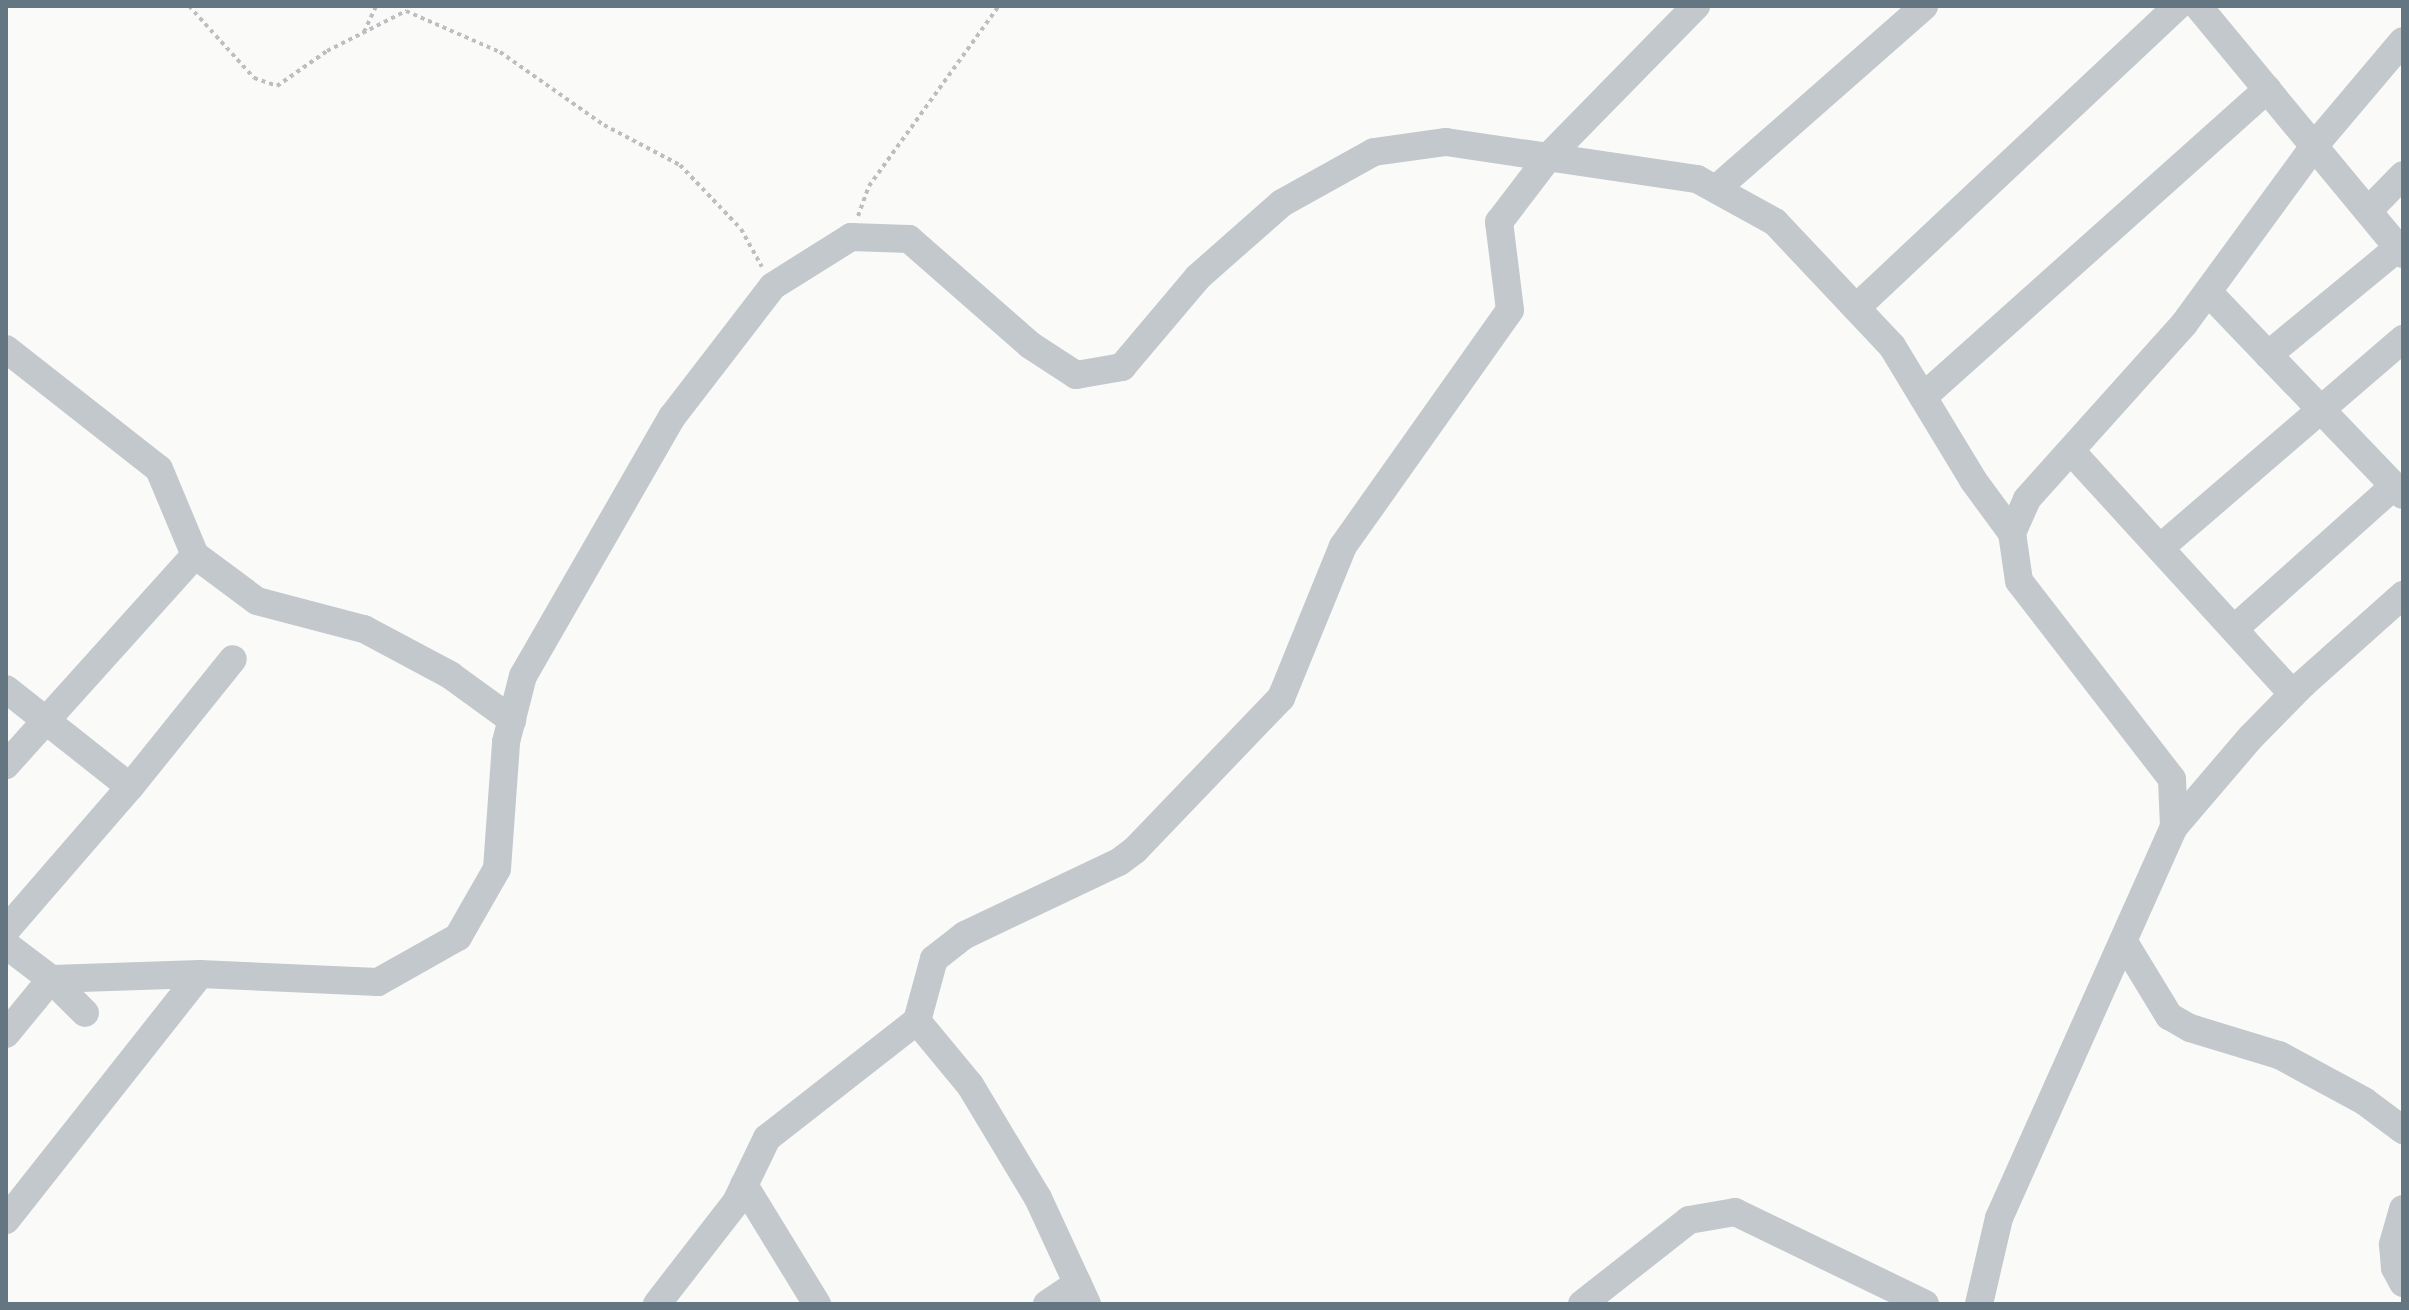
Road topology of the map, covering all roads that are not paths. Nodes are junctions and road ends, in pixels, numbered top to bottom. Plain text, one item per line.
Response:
1 (1696, 6) edge
2 (1924, 6) edge
3 (2178, 6) edge
4 (2198, 6) edge
5 (2403, 41) edge
6 (2267, 89) junction
7 (2315, 145) junction
8 (1550, 155) junction
9 (2403, 175) edge
10 (1716, 189) junction
11 (2368, 211) junction
12 (2400, 251) edge
13 (2208, 292) junction
14 (1856, 308) junction
15 (2403, 339) edge
16 (6, 349) edge
17 (2268, 355) junction
18 (1923, 397) junction
19 (2319, 408) junction
20 (2071, 451) junction
21 (2399, 491) edge
22 (2012, 533) junction
23 (2160, 548) junction
24 (195, 555) junction
25 (2403, 595) edge
26 (2234, 629) junction
27 (233, 659) dead end
28 (6, 689) edge
29 (2293, 694) junction
30 (44, 718) junction
31 (512, 720) junction
32 (6, 765) edge
33 (130, 787) junction
34 (2174, 827) junction
35 (6, 930) edge
36 (2124, 942) junction
37 (6, 945) edge
38 (200, 974) junction
39 (51, 979) junction
40 (85, 1013) dead end
41 (917, 1021) junction
42 (6, 1034) edge
43 (2403, 1130) edge
44 (744, 1185) junction
45 (2403, 1209) edge
46 (6, 1220) edge
47 (2403, 1283) edge
48 (1082, 1293) edge
49 (657, 1304) edge
50 (817, 1304) edge
51 (1047, 1304) edge
52 (1582, 1304) edge
53 (1925, 1304) edge
54 (1979, 1304) edge

1 - 8 street
2 - 10 street
3 - 14 street
4 - 6 street
5 - 7 street
6 - 7 street
6 - 18 street
7 - 11 street
7 - 13 street
8 - 10 street
8 - 31 street
8 - 41 street
9 - 11 street
10 - 14 street
11 - 12 street
12 - 17 street
13 - 17 street
13 - 20 street
14 - 18 street
15 - 19 street
16 - 24 street
17 - 19 street
18 - 22 street
19 - 21 street
19 - 23 street
20 - 22 street
20 - 23 street
21 - 26 street
22 - 34 street
23 - 26 street
24 - 30 street
24 - 31 street
25 - 29 street
26 - 29 street
27 - 33 street
28 - 30 street
29 - 34 street
30 - 32 street
30 - 33 street
31 - 38 street
33 - 35 street
34 - 36 street
36 - 43 street
36 - 54 street
37 - 39 street
38 - 39 street
38 - 46 street
39 - 40 street
39 - 42 street
41 - 44 street
41 - 48 street
44 - 49 street
44 - 50 street
45 - 47 street
48 - 51 street
52 - 53 street

